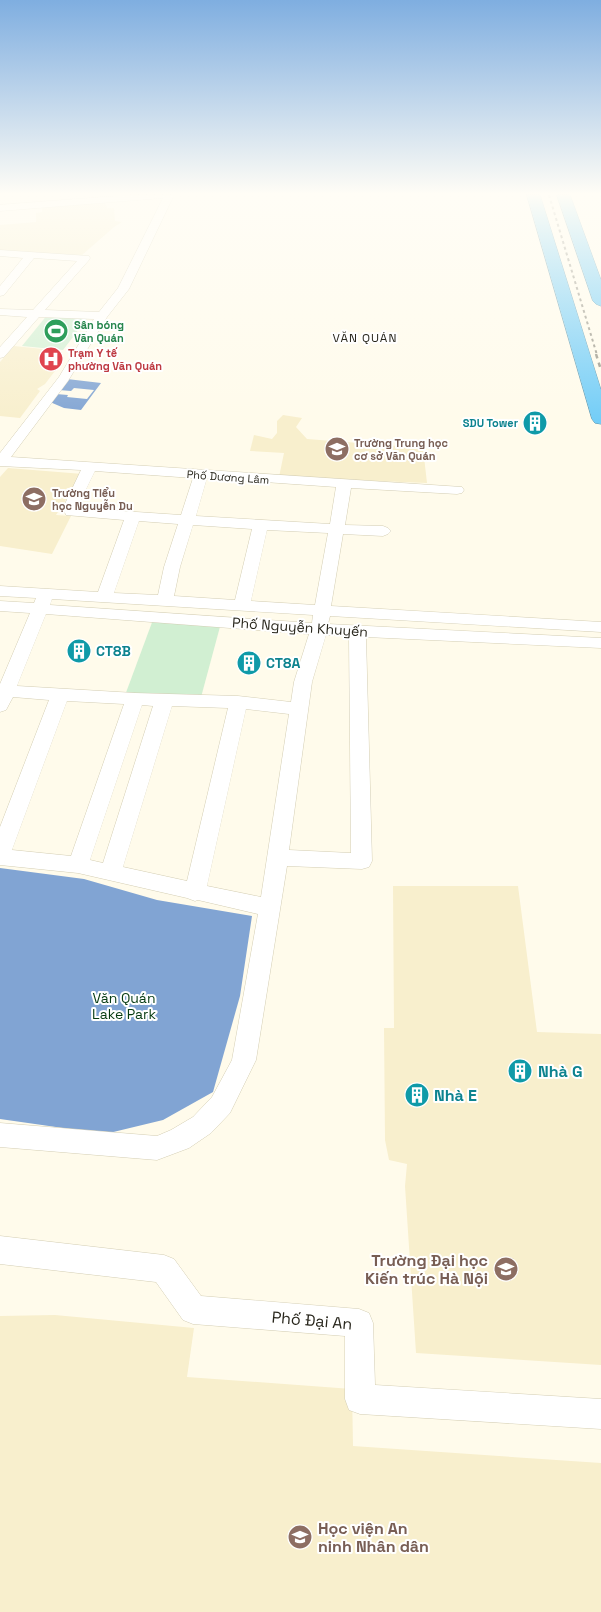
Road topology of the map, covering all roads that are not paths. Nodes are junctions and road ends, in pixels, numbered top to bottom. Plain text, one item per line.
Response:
1 (18, 270) edge
2 (74, 270) edge
3 (132, 270) edge
4 (558, 270) edge
5 (590, 270) edge
6 (0, 293) edge
7 (601, 301) edge
8 (0, 312) edge
9 (37, 313) junction
10 (102, 316) junction
11 (0, 354) edge
12 (594, 370) edge
13 (601, 419) edge
14 (0, 461) edge
15 (89, 468) junction
16 (201, 475) junction
17 (344, 484) junction
18 (457, 490) dead end
19 (133, 517) junction
20 (186, 520) junction
21 (260, 525) junction
22 (337, 529) junction
23 (383, 531) dead end
24 (0, 591) edge
25 (104, 598) junction
26 (164, 601) junction
27 (43, 602) junction
28 (0, 606) edge
29 (242, 606) junction
30 (322, 611) junction
31 (601, 627) edge
32 (320, 629) junction
33 (357, 631) junction
34 (601, 643) edge
35 (60, 694) junction
36 (4, 698) edge
37 (135, 699) junction
38 (164, 701) junction
39 (238, 702) junction
40 (298, 709) junction
41 (110, 774) junction
42 (140, 776) junction
43 (0, 855) edge
44 (277, 858) junction
45 (78, 865) junction
46 (111, 872) junction
47 (195, 893) junction
48 (270, 908) junction
49 (0, 1135) edge
50 (0, 1250) edge
51 (601, 1414) edge

1 - 6 street
2 - 9 street
3 - 10 street
4 - 12 highway
5 - 7 highway
8 - 9 street
9 - 10 street
9 - 11 street
10 - 14 street
12 - 13 highway
14 - 15 street, Phố Dương Lâm
15 - 16 street, Phố Dương Lâm
15 - 19 street
16 - 17 street, Phố Dương Lâm
16 - 20 street
17 - 18 street, Phố Dương Lâm
17 - 22 street
19 - 20 street
19 - 25 street
20 - 21 street
20 - 26 street
21 - 22 street
21 - 29 street
22 - 23 street
22 - 30 street
24 - 27 street, Phố Nguyễn Khuyến
25 - 26 street, Phố Nguyễn Khuyến
25 - 27 street, Phố Nguyễn Khuyến
26 - 29 street, Phố Nguyễn Khuyến
27 - 28 street, Phố Nguyễn Khuyến
27 - 32 street, Phố Nguyễn Khuyến
27 - 36 street
29 - 30 street, Phố Nguyễn Khuyến
30 - 31 street, Phố Nguyễn Khuyến
30 - 32 street
32 - 33 street, Phố Nguyễn Khuyến
32 - 40 street
33 - 34 street, Phố Nguyễn Khuyến
33 - 44 street
35 - 36 street
35 - 37 street
35 - 43 street
37 - 38 street
37 - 41 street
38 - 39 street
38 - 42 street
39 - 40 street
39 - 47 street
40 - 44 street
41 - 42 street
41 - 45 street
42 - 46 street
43 - 45 street
44 - 48 street
45 - 46 street
46 - 47 street
47 - 48 street
48 - 49 street
50 - 51 street, Phố Đại An

